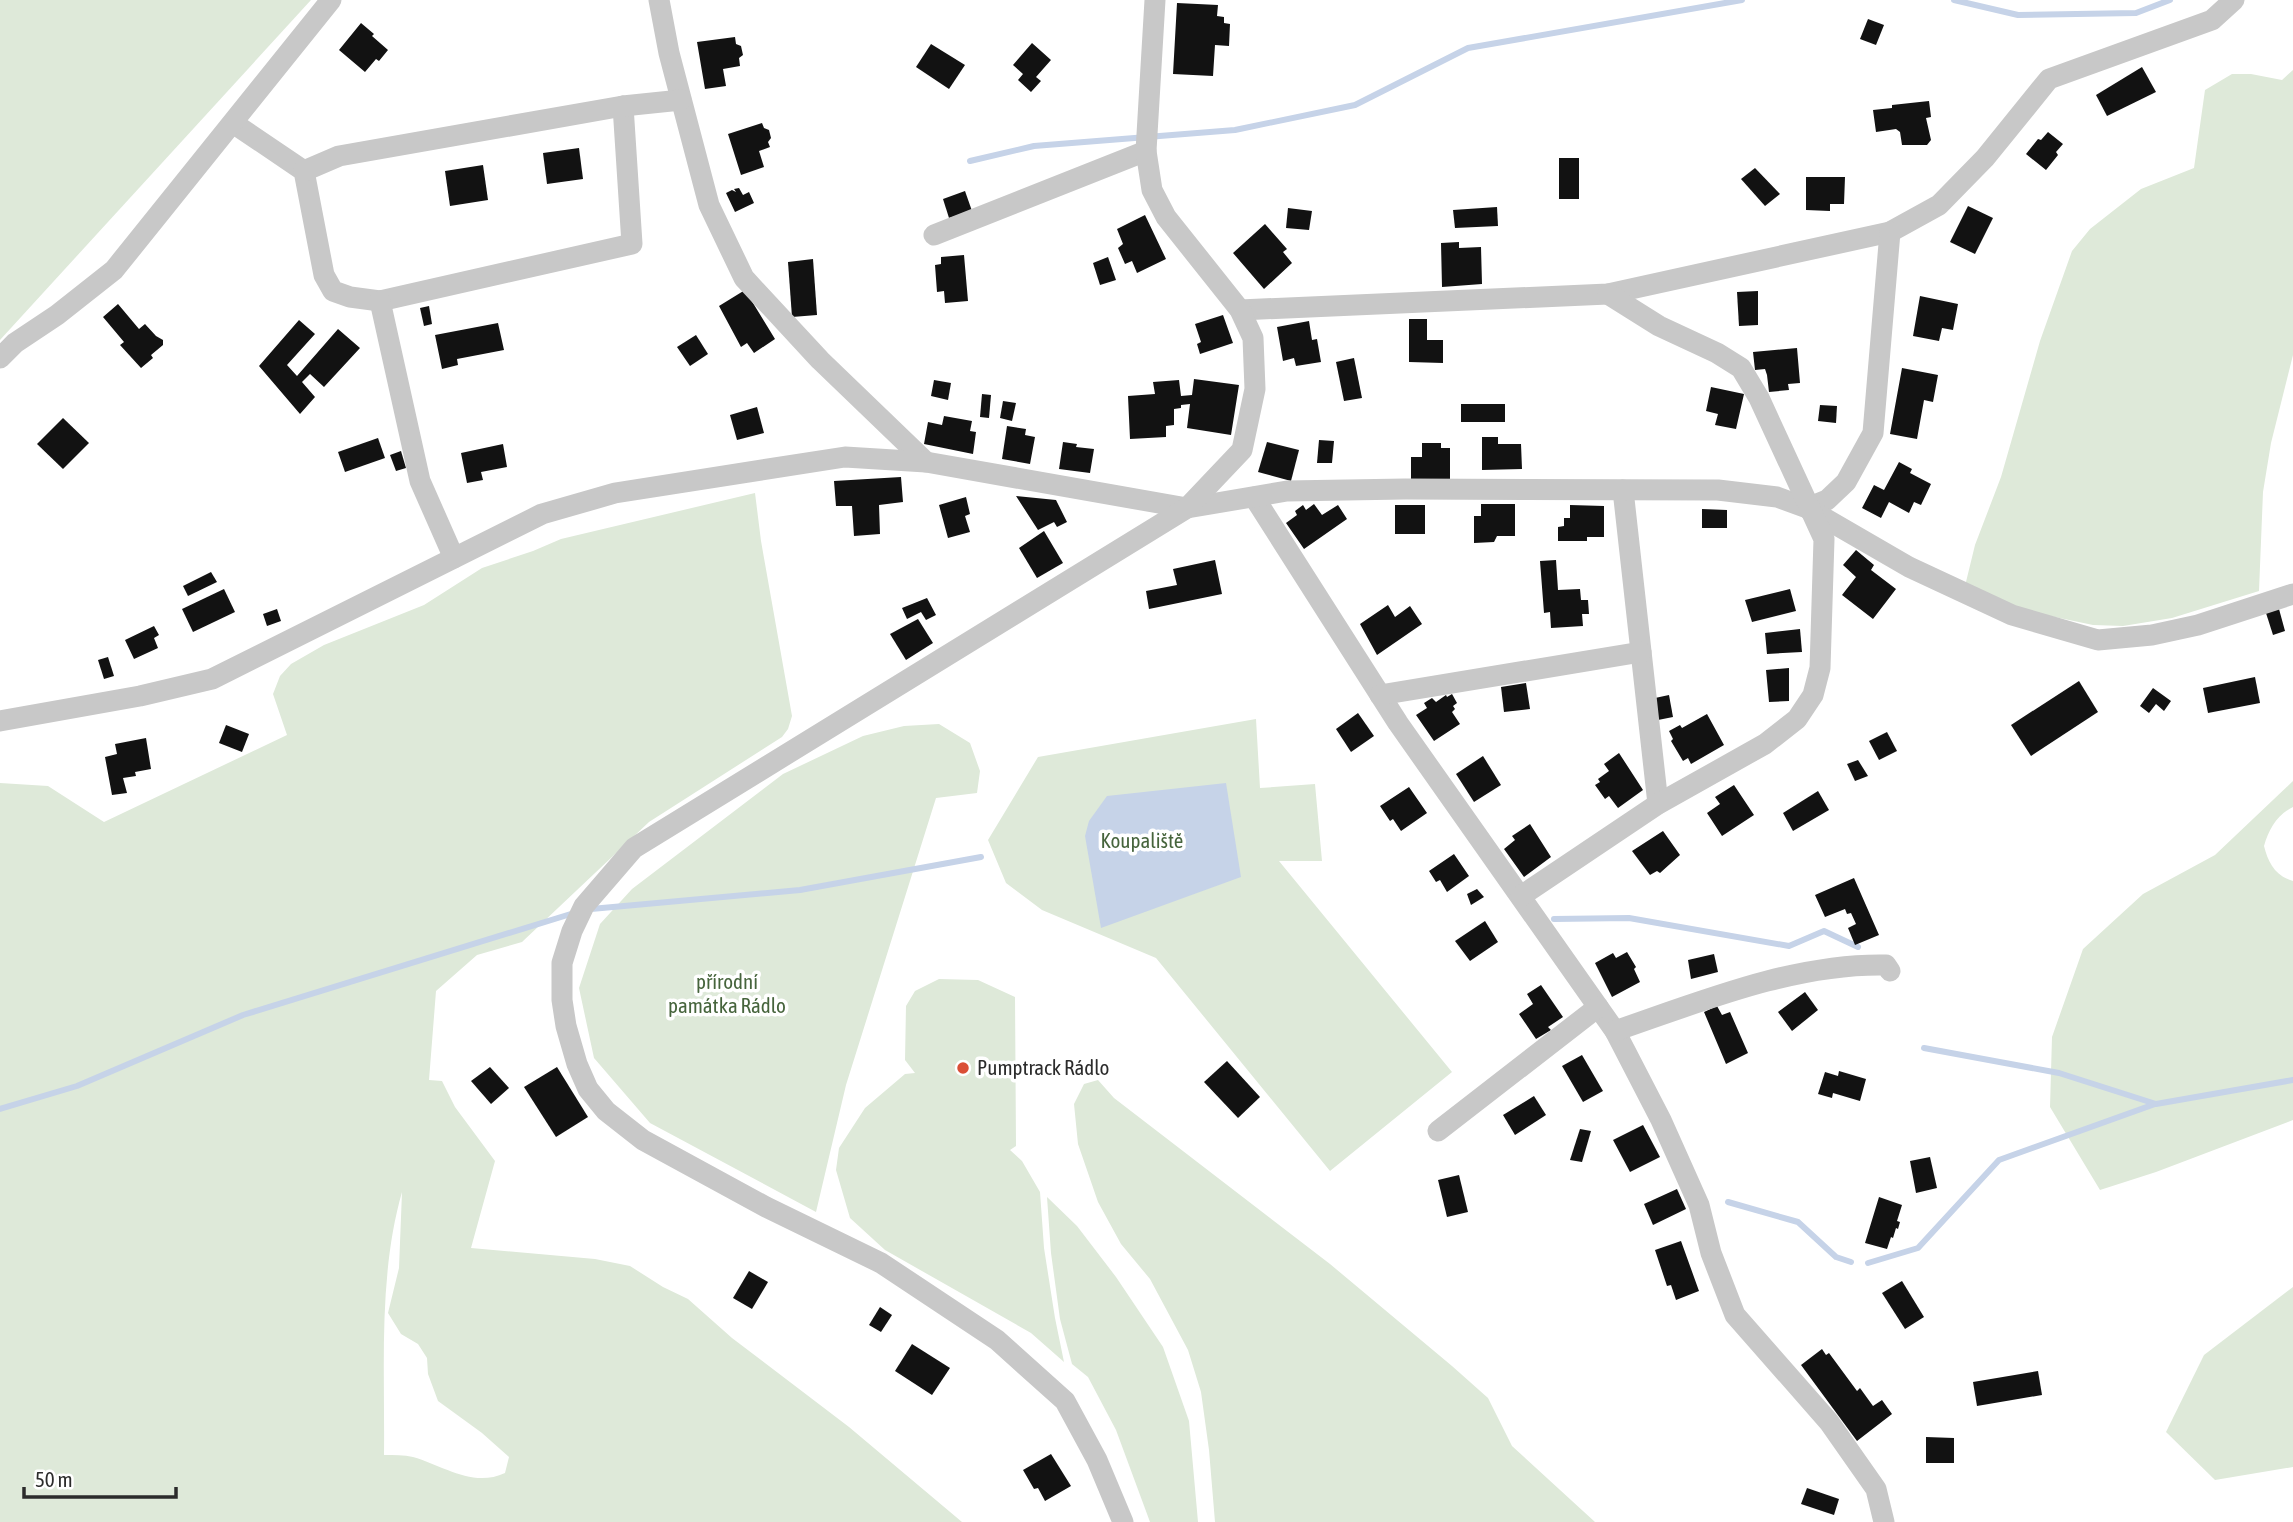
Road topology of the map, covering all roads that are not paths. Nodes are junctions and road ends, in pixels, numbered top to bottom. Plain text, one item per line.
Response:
1 (331, 0) edge
2 (659, 0) edge
3 (1155, 0) edge
4 (2234, 0) edge
5 (681, 100) junction
6 (623, 106) junction
7 (233, 123) junction
8 (1146, 151) junction
9 (304, 171) junction
10 (1890, 232) junction
11 (934, 235) dead end
12 (1608, 294) junction
13 (380, 301) junction
14 (1240, 310) junction
15 (0, 358) edge
16 (926, 462) junction
17 (1623, 491) junction
18 (1254, 497) junction
19 (1807, 508) junction
20 (1187, 509) junction
21 (454, 558) junction
22 (2293, 594) edge
23 (1641, 652) junction
24 (1381, 695) junction
25 (0, 721) edge
26 (1658, 804) junction
27 (1521, 896) junction
28 (1890, 971) dead end
29 (1598, 1007) junction
30 (1615, 1031) junction
31 (1438, 1131) dead end
32 (1123, 1522) edge
33 (1885, 1522) edge

1 - 7 street
2 - 5 street
3 - 8 street
4 - 10 street
5 - 6 street
5 - 16 street
6 - 9 street
6 - 13 street
7 - 9 street
7 - 15 street
8 - 11 street
8 - 14 street
9 - 13 street
10 - 12 street
10 - 19 street
12 - 14 street
12 - 19 street
13 - 21 street
14 - 20 street
16 - 20 street
16 - 21 street
17 - 18 street
17 - 19 street
17 - 23 street
18 - 20 street
18 - 24 street
19 - 22 street
19 - 26 street
20 - 32 street
21 - 25 street
23 - 24 street
23 - 26 street
24 - 27 street
26 - 27 street
27 - 29 street
28 - 30 street
29 - 30 street
29 - 31 street
30 - 33 street

